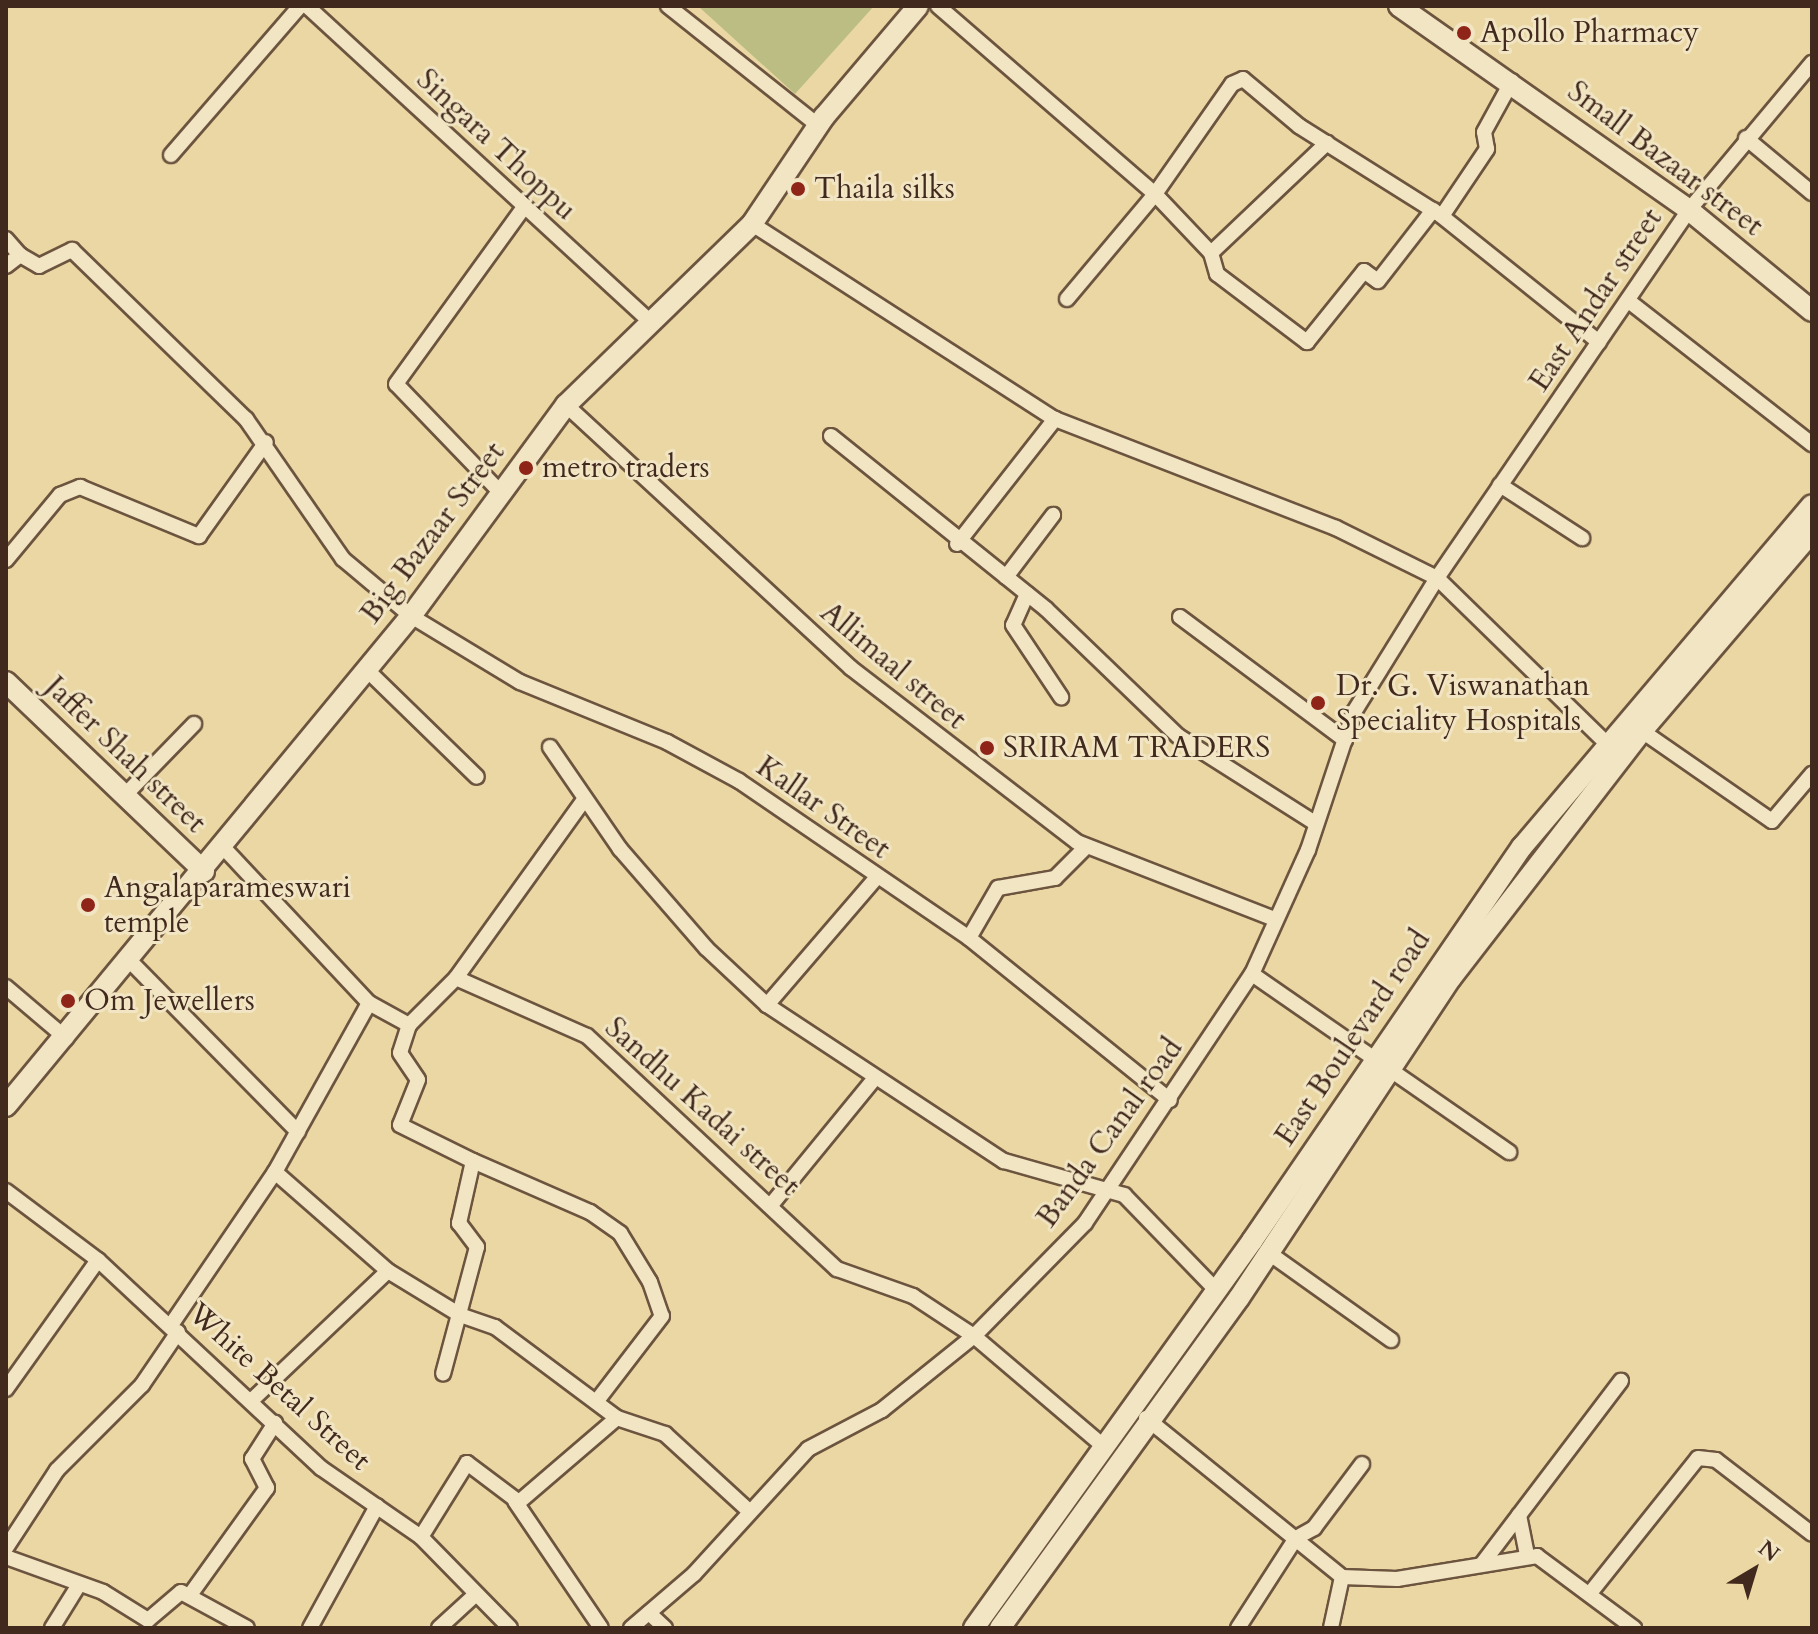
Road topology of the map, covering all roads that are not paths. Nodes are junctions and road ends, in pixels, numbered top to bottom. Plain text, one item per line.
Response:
1 (300, 6) edge
2 (307, 6) edge
3 (668, 6) edge
4 (918, 6) edge
5 (938, 6) edge
6 (1399, 6) edge
7 (1812, 63) edge
8 (1512, 81) junction
9 (819, 126) junction
10 (1746, 138) junction
11 (1327, 143) junction
12 (171, 155) dead end
13 (1812, 193) edge
14 (1155, 194) junction
15 (524, 207) junction
16 (1689, 210) junction
17 (1438, 213) junction
18 (752, 224) junction
19 (6, 239) edge
20 (1211, 253) junction
21 (20, 255) junction
22 (6, 266) edge
23 (1067, 299) dead end
24 (1630, 302) junction
25 (1812, 311) edge
26 (651, 322) junction
27 (1599, 342) junction
28 (566, 405) junction
29 (1055, 419) junction
30 (831, 436) dead end
31 (266, 442) junction
32 (1812, 444) edge
33 (1500, 485) junction
34 (501, 493) junction
35 (1812, 505) edge
36 (1053, 515) dead end
37 (1812, 532) edge
38 (1582, 538) dead end
39 (957, 544) junction
40 (6, 560) edge
41 (1006, 577) junction
42 (1437, 578) junction
43 (1027, 594) junction
44 (411, 616) junction
45 (1180, 617) dead end
46 (367, 670) junction
47 (6, 682) edge
48 (1061, 697) dead end
49 (194, 724) dead end
50 (1642, 731) junction
51 (1345, 740) junction
52 (1607, 744) junction
53 (550, 747) dead end
54 (1812, 774) edge
55 (477, 777) dead end
56 (123, 797) junction
57 (584, 800) junction
58 (1315, 823) junction
59 (223, 847) junction
60 (1085, 848) junction
61 (204, 871) junction
62 (877, 877) junction
63 (1275, 919) junction
64 (969, 938) junction
65 (129, 960) junction
66 (1252, 974) junction
67 (456, 978) junction
68 (6, 987) edge
69 (369, 1003) junction
70 (767, 1005) junction
71 (409, 1025) junction
72 (66, 1038) junction
73 (1384, 1068) junction
74 (875, 1078) junction
75 (1170, 1100) junction
76 (6, 1106) edge
77 (298, 1132) junction
78 (1509, 1152) dead end
79 (473, 1161) junction
80 (275, 1172) junction
81 (6, 1191) edge
82 (1108, 1191) junction
83 (771, 1205) junction
84 (1269, 1253) junction
85 (98, 1260) junction
86 (388, 1271) junction
87 (1215, 1289) junction
88 (460, 1315) junction
89 (174, 1328) junction
90 (974, 1336) junction
91 (1391, 1340) dead end
92 (443, 1374) dead end
93 (1621, 1381) dead end
94 (6, 1389) edge
95 (252, 1400) junction
96 (596, 1402) junction
97 (617, 1418) junction
98 (1146, 1418) junction
99 (275, 1423) junction
100 (1102, 1445) junction
101 (1362, 1464) dead end
102 (515, 1501) junction
103 (377, 1506) junction
104 (750, 1512) junction
105 (1519, 1515) junction
106 (1812, 1534) edge
107 (421, 1537) junction
108 (1296, 1538) junction
109 (6, 1548) edge
110 (1527, 1555) junction
111 (6, 1557) edge
112 (1482, 1564) junction
113 (1342, 1577) junction
114 (78, 1586) junction
115 (1591, 1592) junction
116 (190, 1595) junction
117 (475, 1595) junction
118 (649, 1613) junction
119 (145, 1624) edge
120 (52, 1628) edge
121 (247, 1628) edge
122 (310, 1628) edge
123 (439, 1628) edge
124 (510, 1628) edge
125 (601, 1628) edge
126 (631, 1628) edge
127 (665, 1628) edge
128 (974, 1628) edge
129 (1000, 1628) edge
130 (1238, 1628) edge
131 (1331, 1628) edge
132 (1634, 1628) edge

1 - 12 street
2 - 15 street, Singara Thoppu
3 - 9 street
4 - 9 main road, Big Bazaar Street
5 - 14 street
6 - 8 main road, Small Bazaar street
7 - 10 street, East Andar street
8 - 16 main road, Small Bazaar street
8 - 17 street
9 - 18 main road, Big Bazaar Street
10 - 13 street
10 - 16 street, East Andar street
11 - 14 street
11 - 17 street
11 - 20 street
14 - 20 street
14 - 23 street
15 - 26 street, Singara Thoppu
15 - 34 street
16 - 24 street, East Andar street
16 - 25 main road, Small Bazaar street
17 - 20 street
17 - 27 street
18 - 26 main road, Big Bazaar Street
18 - 29 street
19 - 21 street
21 - 22 street
21 - 31 street, Kallar Street
24 - 27 street, East Andar street
24 - 32 street
26 - 28 main road, Big Bazaar Street
27 - 33 street, East Andar street
28 - 34 main road, Big Bazaar Street
28 - 60 street, Allimaal street
29 - 39 street
29 - 42 street
30 - 39 street
31 - 40 street
31 - 44 street, Kallar Street
33 - 38 street
33 - 42 street, East Andar street
34 - 44 main road, Big Bazaar Street
35 - 52 main road, East Boulevard road
36 - 41 street
37 - 50 main road
39 - 41 street
41 - 43 street
42 - 51 street, Banda Canal road
42 - 52 street
43 - 48 street
43 - 58 street
44 - 46 main road, Big Bazaar Street
44 - 62 street, Kallar Street
45 - 51 street
46 - 55 street
46 - 59 main road, Big Bazaar Street
47 - 56 main road, Jaffer Shah street
49 - 56 street
50 - 54 street
50 - 73 main road
51 - 58 street, Banda Canal road
52 - 73 main road, East Boulevard road
53 - 57 street
56 - 61 main road, Jaffer Shah street
57 - 67 street
57 - 70 street
58 - 63 street, Banda Canal road
59 - 61 main road, Big Bazaar Street
59 - 69 street
60 - 63 street, Allimaal street
60 - 64 street
61 - 65 main road, Big Bazaar Street
62 - 64 street, Kallar Street
62 - 70 street
63 - 66 street, Banda Canal road
64 - 75 street, Kallar Street
65 - 72 main road, Big Bazaar Street
65 - 77 street
66 - 73 street
66 - 75 street, Banda Canal road
67 - 71 street
67 - 83 street, Sandhu Kadai street
68 - 72 street
69 - 71 street
69 - 77 street
70 - 74 street
71 - 79 street
72 - 76 main road, Big Bazaar Street
73 - 78 street
73 - 84 main road
73 - 87 main road, East Boulevard road
74 - 82 street
74 - 83 street
75 - 82 street, Banda Canal road
77 - 80 street
79 - 88 street
79 - 96 street
80 - 86 street
80 - 89 street
81 - 85 street, White Betal Street
82 - 87 street
82 - 90 street, Banda Canal road
83 - 90 street, Sandhu Kadai street
84 - 91 street
84 - 98 main road
85 - 89 street, White Betal Street
85 - 94 street
86 - 88 street
86 - 95 street
87 - 100 main road, East Boulevard road
88 - 92 street
88 - 96 street
89 - 95 street, White Betal Street
89 - 109 street
90 - 100 street, Sandhu Kadai street
90 - 104 street, Banda Canal road
93 - 105 street
95 - 99 street, White Betal Street
96 - 97 street
97 - 102 street
97 - 104 street
98 - 108 street
98 - 129 main road
99 - 103 street, White Betal Street
99 - 116 street
100 - 128 main road, East Boulevard road
101 - 108 street
102 - 107 street
102 - 125 street
103 - 107 street, White Betal Street
103 - 122 street
104 - 118 street, Banda Canal road
105 - 110 street
105 - 112 street
106 - 115 street
107 - 117 street, White Betal Street
108 - 113 street
108 - 130 street
110 - 112 street
110 - 115 street
111 - 114 street
112 - 113 street
113 - 131 street
114 - 119 street
114 - 120 street
115 - 132 street
116 - 119 street
116 - 121 street
117 - 123 street
117 - 124 street, White Betal Street
118 - 126 street, Banda Canal road
118 - 127 street

